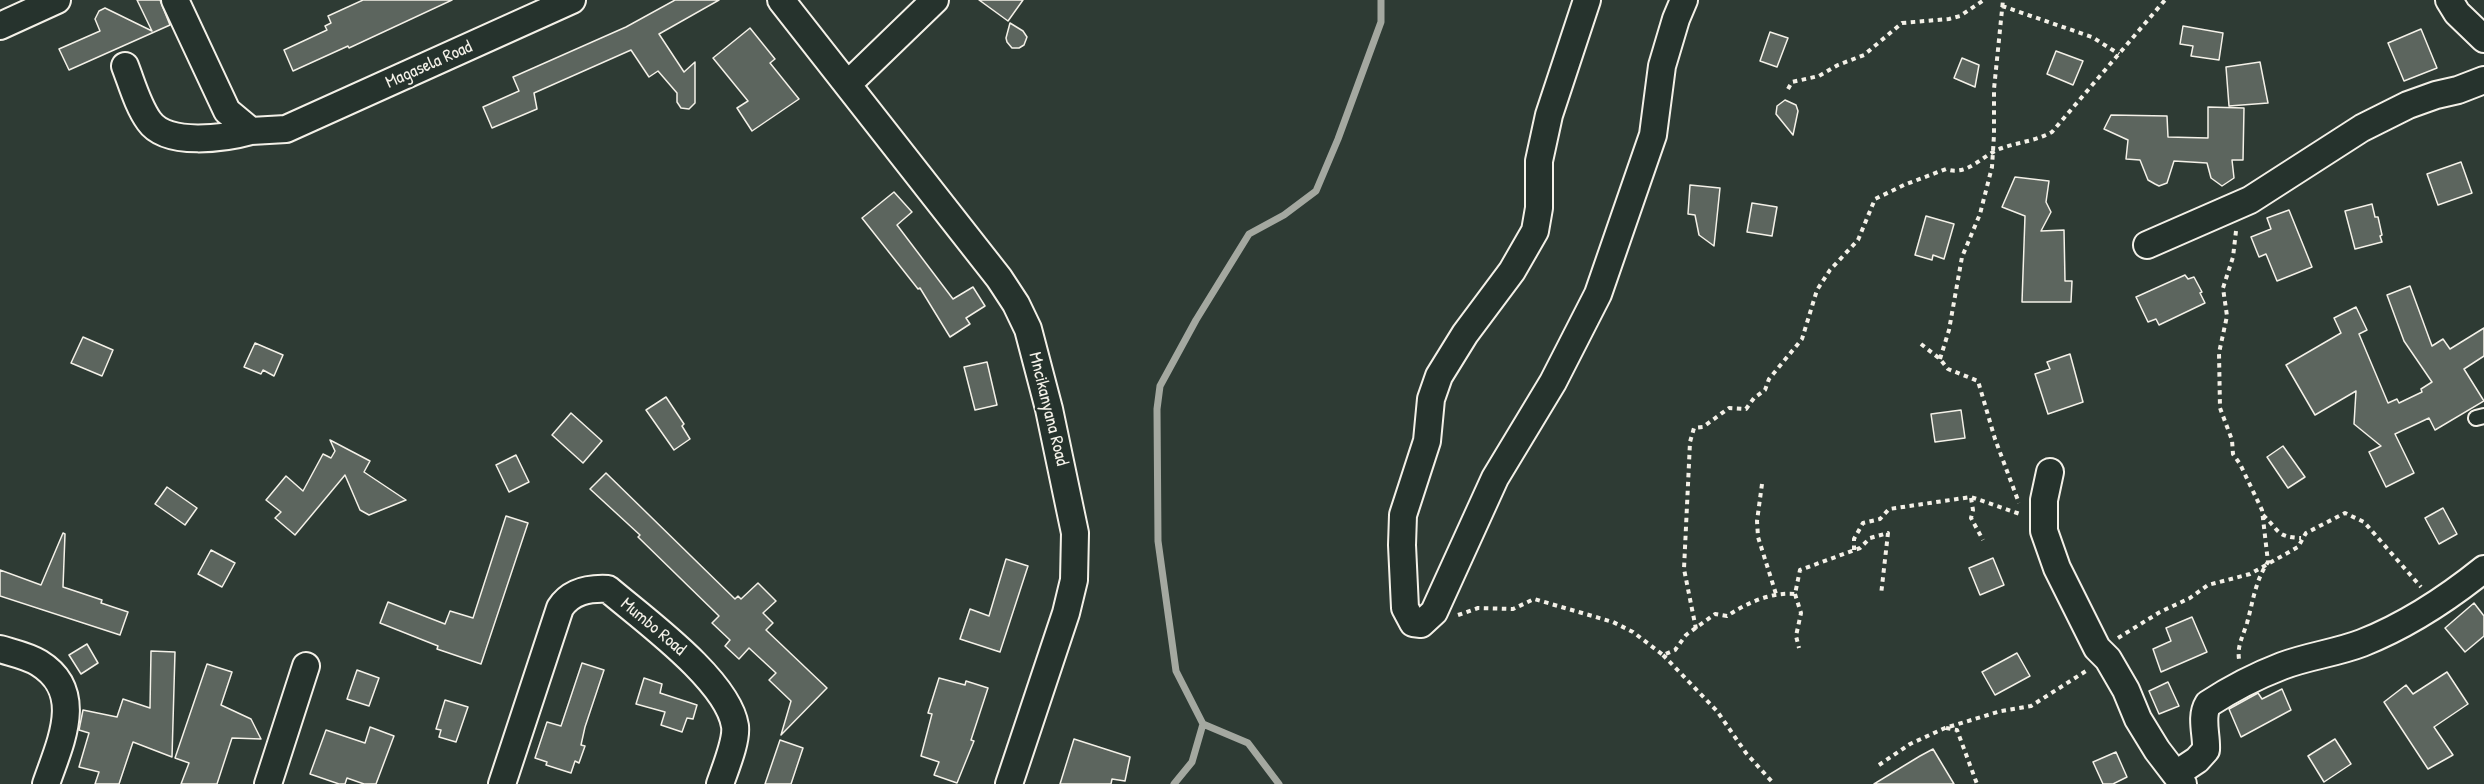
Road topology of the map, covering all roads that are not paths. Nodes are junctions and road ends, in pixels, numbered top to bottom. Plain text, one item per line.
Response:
1 (57, 0) edge
2 (175, 0) edge
3 (572, 0) edge
4 (782, 0) edge
5 (935, 0) edge
6 (1587, 0) edge
7 (1684, 0) edge
8 (2449, 0) edge
9 (0, 25) edge
10 (2484, 39) edge
11 (125, 66) dead end
12 (2484, 80) edge
13 (848, 84) junction
14 (251, 131) junction
15 (2147, 245) dead end
16 (2050, 472) dead end
17 (2484, 569) edge
18 (0, 649) edge
19 (306, 666) dead end
20 (2179, 779) edge
21 (46, 784) edge
22 (268, 784) edge
23 (502, 784) edge
24 (720, 784) edge
25 (1008, 784) edge

1 - 9 street
2 - 14 street
3 - 14 street, Magasela Road
4 - 13 street, Mncikanyana Road
5 - 13 street
6 - 7 street
8 - 10 street
11 - 14 street
12 - 15 street
13 - 25 street, Mncikanyana Road
16 - 20 street
17 - 20 street
18 - 21 street
19 - 22 street
23 - 24 street, Mumbo Road

